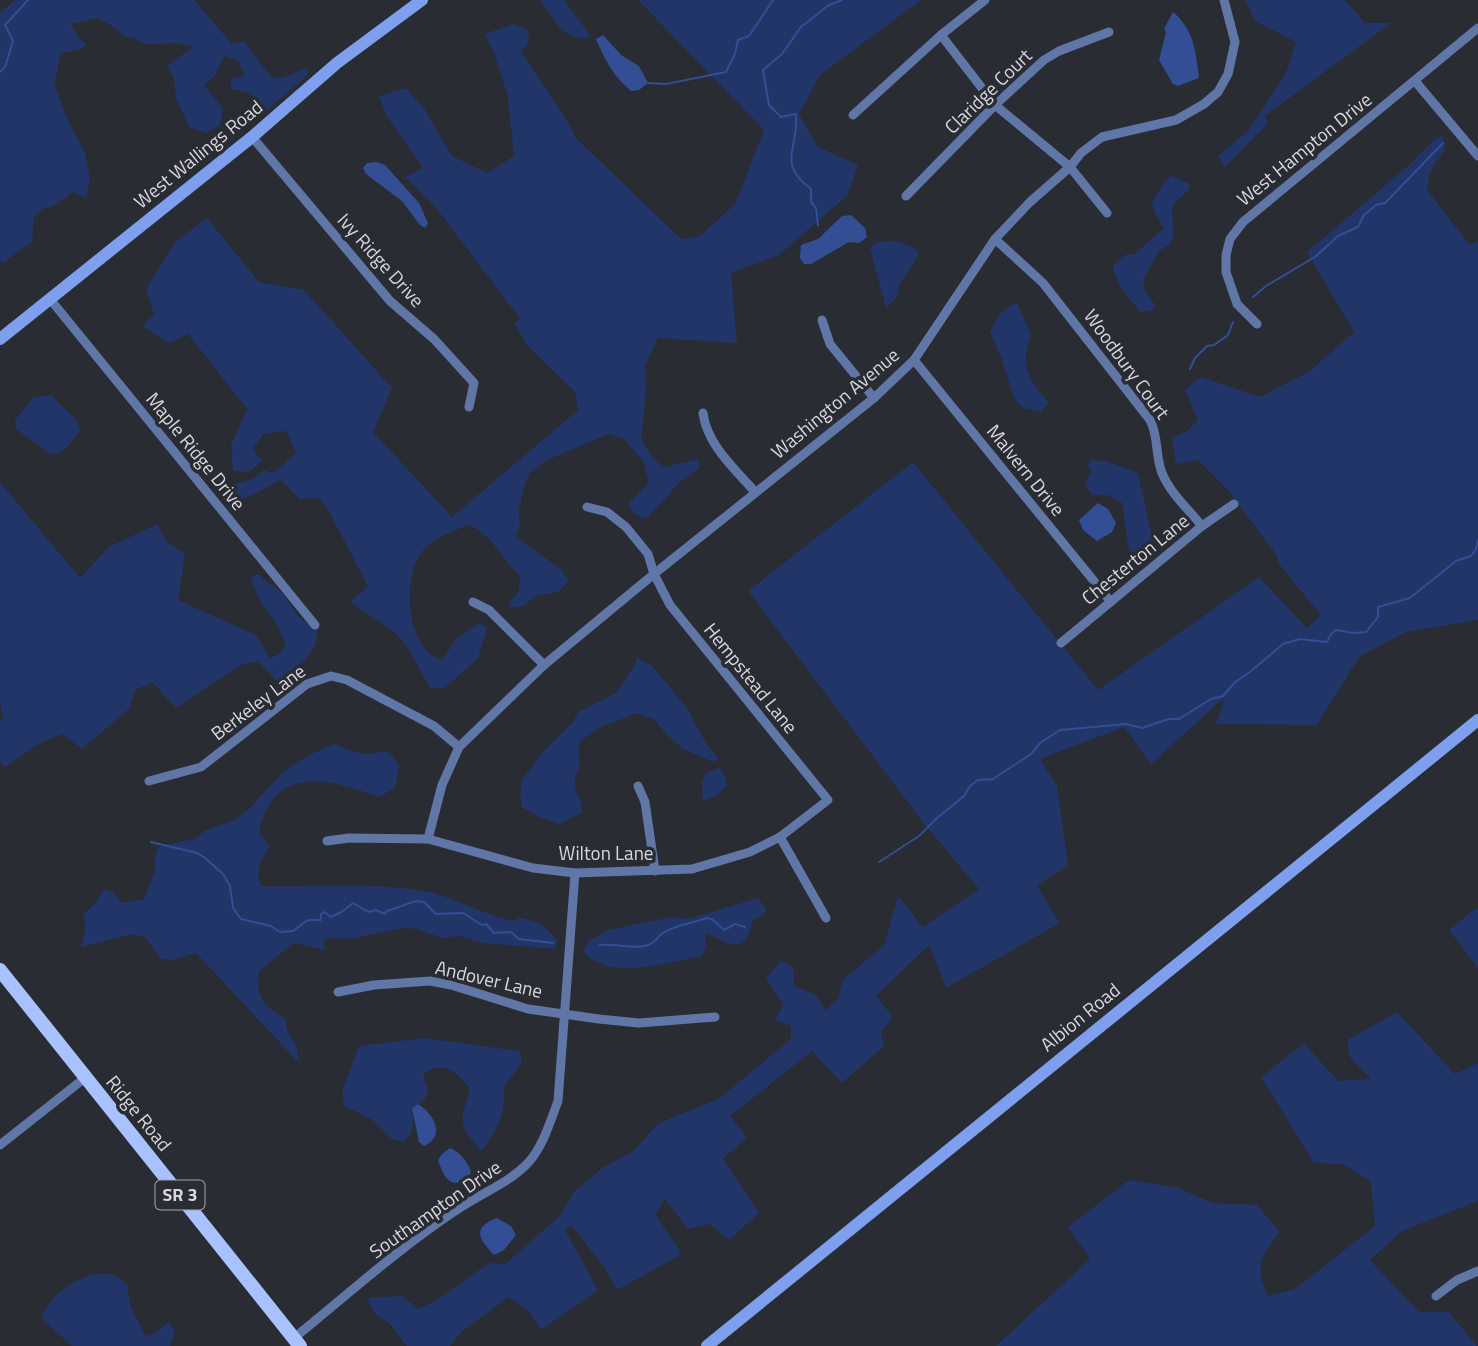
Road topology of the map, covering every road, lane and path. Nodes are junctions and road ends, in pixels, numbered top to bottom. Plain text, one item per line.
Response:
1 (422, 0) edge
2 (985, 0) edge
3 (1224, 0) edge
4 (1478, 28) edge
5 (1109, 32) dead end
6 (941, 35) junction
7 (1415, 81) junction
8 (995, 105) junction
9 (853, 115) dead end
10 (252, 137) junction
11 (1478, 156) edge
12 (1070, 167) junction
13 (906, 197) dead end
14 (1107, 212) dead end
15 (995, 239) junction
16 (50, 299) junction
17 (822, 320) dead end
18 (1257, 324) dead end
19 (0, 339) edge
20 (914, 360) junction
21 (874, 398) junction
22 (468, 407) dead end
23 (703, 414) dead end
24 (755, 492) junction
25 (1234, 503) dead end
26 (587, 507) dead end
27 (1202, 526) junction
28 (654, 573) junction
29 (472, 602) dead end
30 (1111, 602) junction
31 (315, 625) dead end
32 (1060, 643) dead end
33 (544, 665) junction
34 (1478, 720) edge
35 (459, 747) junction
36 (149, 781) dead end
37 (638, 786) dead end
38 (828, 800) joint
39 (780, 837) junction
40 (428, 839) junction
41 (327, 841) dead end
42 (655, 871) junction
43 (575, 873) junction
44 (826, 918) dead end
45 (0, 970) edge
46 (338, 992) dead end
47 (566, 1013) junction
48 (715, 1017) dead end
49 (86, 1077) junction
50 (0, 1145) edge
51 (1478, 1271) edge
52 (1436, 1296) dead end
53 (297, 1342) edge
54 (707, 1346) edge

1 - 10 street, West Wallings Road
2 - 6 street
3 - 12 street, Washington Avenue
4 - 7 street, West Hampton Drive
5 - 8 street, Claridge Court
6 - 8 street
6 - 9 street
7 - 11 street
7 - 18 street, West Hampton Drive
8 - 12 street
8 - 13 street, Claridge Court
10 - 16 street, West Wallings Road
10 - 22 street, Ivy Ridge Drive
12 - 14 street
12 - 15 street, Washington Avenue
15 - 20 street, Washington Avenue
15 - 27 street, Woodbury Court
16 - 19 street, West Wallings Road
16 - 31 street, Maple Ridge Drive
17 - 21 street
20 - 21 street, Washington Avenue
20 - 30 street, Malvern Drive
21 - 24 street, Washington Avenue
23 - 24 street
24 - 28 street, Washington Avenue
25 - 27 street, Chesterton Lane
26 - 28 street, Hempstead Lane
27 - 30 street, Chesterton Lane
28 - 33 street, Washington Avenue
28 - 38 street, Hempstead Lane
29 - 33 street
30 - 32 street, Chesterton Lane
33 - 35 street, Washington Avenue
34 - 54 street, Albion Road
35 - 36 street, Berkeley Lane
35 - 40 street, Washington Avenue
37 - 42 street
38 - 39 street, Wilton Lane
39 - 42 street, Wilton Lane
39 - 44 street
40 - 41 street, Wilton Lane
40 - 43 street, Wilton Lane
42 - 43 street, Wilton Lane
43 - 47 street, Southampton Drive
45 - 49 main road, Ridge Road / SR 3
46 - 47 street, Andover Lane
47 - 48 street, Andover Lane
47 - 53 street, Southampton Drive
49 - 50 street
49 - 53 main road, Ridge Road / SR 3
51 - 52 street

